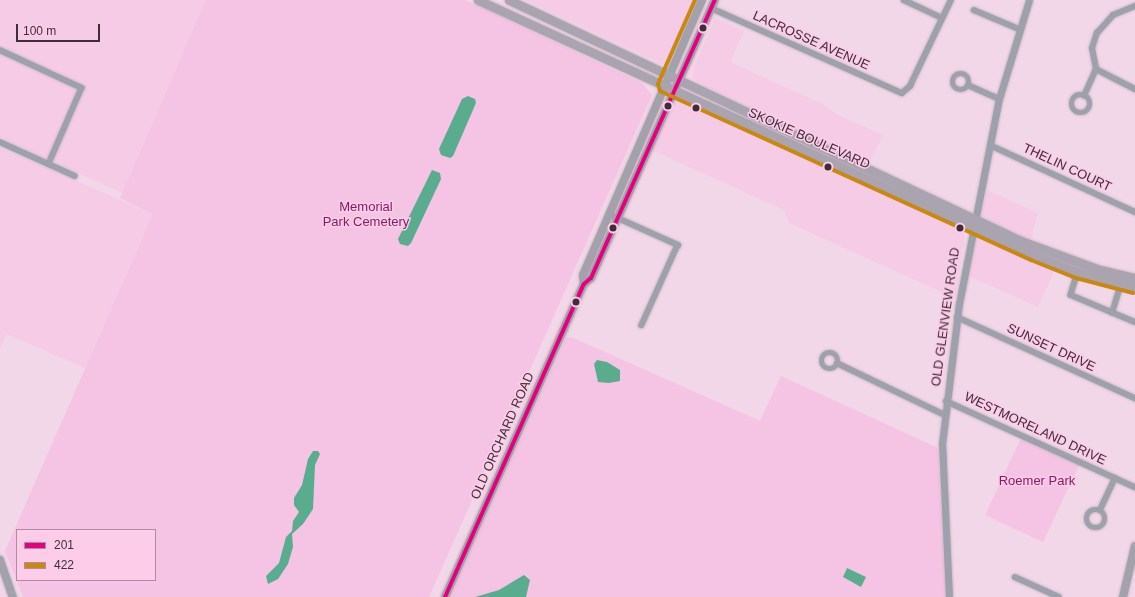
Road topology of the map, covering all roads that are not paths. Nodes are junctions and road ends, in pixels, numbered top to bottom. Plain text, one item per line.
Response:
1 (478, 0) edge
2 (509, 0) edge
3 (702, 0) edge
4 (715, 0) edge
5 (904, 0) edge
6 (951, 0) edge
7 (1029, 0) edge
8 (1135, 6) edge
9 (711, 8) junction
10 (974, 10) dead end
11 (942, 18) junction
12 (1019, 28) junction
13 (0, 50) edge
14 (1096, 69) junction
15 (669, 74) junction
16 (680, 79) junction
17 (968, 85) dead end
18 (664, 86) junction
19 (1135, 89) edge
20 (674, 91) junction
21 (1084, 96) dead end
22 (999, 99) junction
23 (0, 142) edge
24 (990, 145) junction
25 (49, 164) junction
26 (75, 176) dead end
27 (1135, 212) edge
28 (609, 214) junction
29 (617, 218) junction
30 (974, 223) junction
31 (1078, 272) junction
32 (1135, 278) edge
33 (1123, 280) junction
34 (584, 284) junction
35 (1135, 287) edge
36 (1112, 313) junction
37 (957, 317) junction
38 (1135, 322) edge
39 (642, 325) dead end
40 (837, 364) dead end
41 (1135, 398) edge
42 (946, 401) junction
43 (944, 415) junction
44 (1115, 478) junction
45 (1135, 487) edge
46 (1100, 510) dead end
47 (1135, 546) edge
48 (0, 560) edge
49 (1015, 577) dead end
50 (13, 597) edge
51 (445, 597) edge
52 (949, 597) edge
53 (1059, 597) edge
54 (1123, 597) edge

1 - 18 main road, SKOKIE BOULEVARD
2 - 15 main road, SKOKIE BOULEVARD
3 - 15 main road, OLD ORCHARD ROAD
4 - 9 main road, OLD ORCHARD ROAD
5 - 11 street
6 - 11 street
7 - 12 street, OLD GLENVIEW ROAD
8 - 14 street
9 - 11 street, LACROSSE AVENUE
9 - 16 main road, OLD ORCHARD ROAD
10 - 12 street
12 - 22 street, OLD GLENVIEW ROAD
13 - 25 street
14 - 19 street
14 - 21 street
15 - 16 main road, SKOKIE BOULEVARD
15 - 18 main road, OLD ORCHARD ROAD
16 - 20 main road, OLD ORCHARD ROAD
16 - 30 main road, SKOKIE BOULEVARD
17 - 22 street
18 - 20 main road, SKOKIE BOULEVARD
18 - 28 main road, OLD ORCHARD ROAD
20 - 29 main road, OLD ORCHARD ROAD
20 - 30 main road, SKOKIE BOULEVARD
22 - 24 street, OLD GLENVIEW ROAD
23 - 25 street
24 - 27 street, THELIN COURT
24 - 30 street, OLD GLENVIEW ROAD
25 - 26 street
28 - 29 street
28 - 34 main road, OLD ORCHARD ROAD
29 - 34 main road, OLD ORCHARD ROAD
29 - 39 street
30 - 31 main road, SKOKIE BOULEVARD
30 - 33 main road, SKOKIE BOULEVARD
30 - 37 street, OLD GLENVIEW ROAD
31 - 33 main road, SKOKIE BOULEVARD
31 - 36 street
32 - 33 main road, SKOKIE BOULEVARD
33 - 35 main road, SKOKIE BOULEVARD
33 - 36 street
34 - 51 main road, OLD ORCHARD ROAD
36 - 38 street
37 - 41 street, SUNSET DRIVE
37 - 42 street, OLD GLENVIEW ROAD
40 - 43 street
42 - 43 street, OLD GLENVIEW ROAD
42 - 44 street, WESTMORELAND DRIVE
43 - 52 street, OLD GLENVIEW ROAD
44 - 45 street, WESTMORELAND DRIVE
44 - 46 street, WESTMORELAND DRIVE
47 - 54 main road
48 - 50 main road
49 - 53 street

